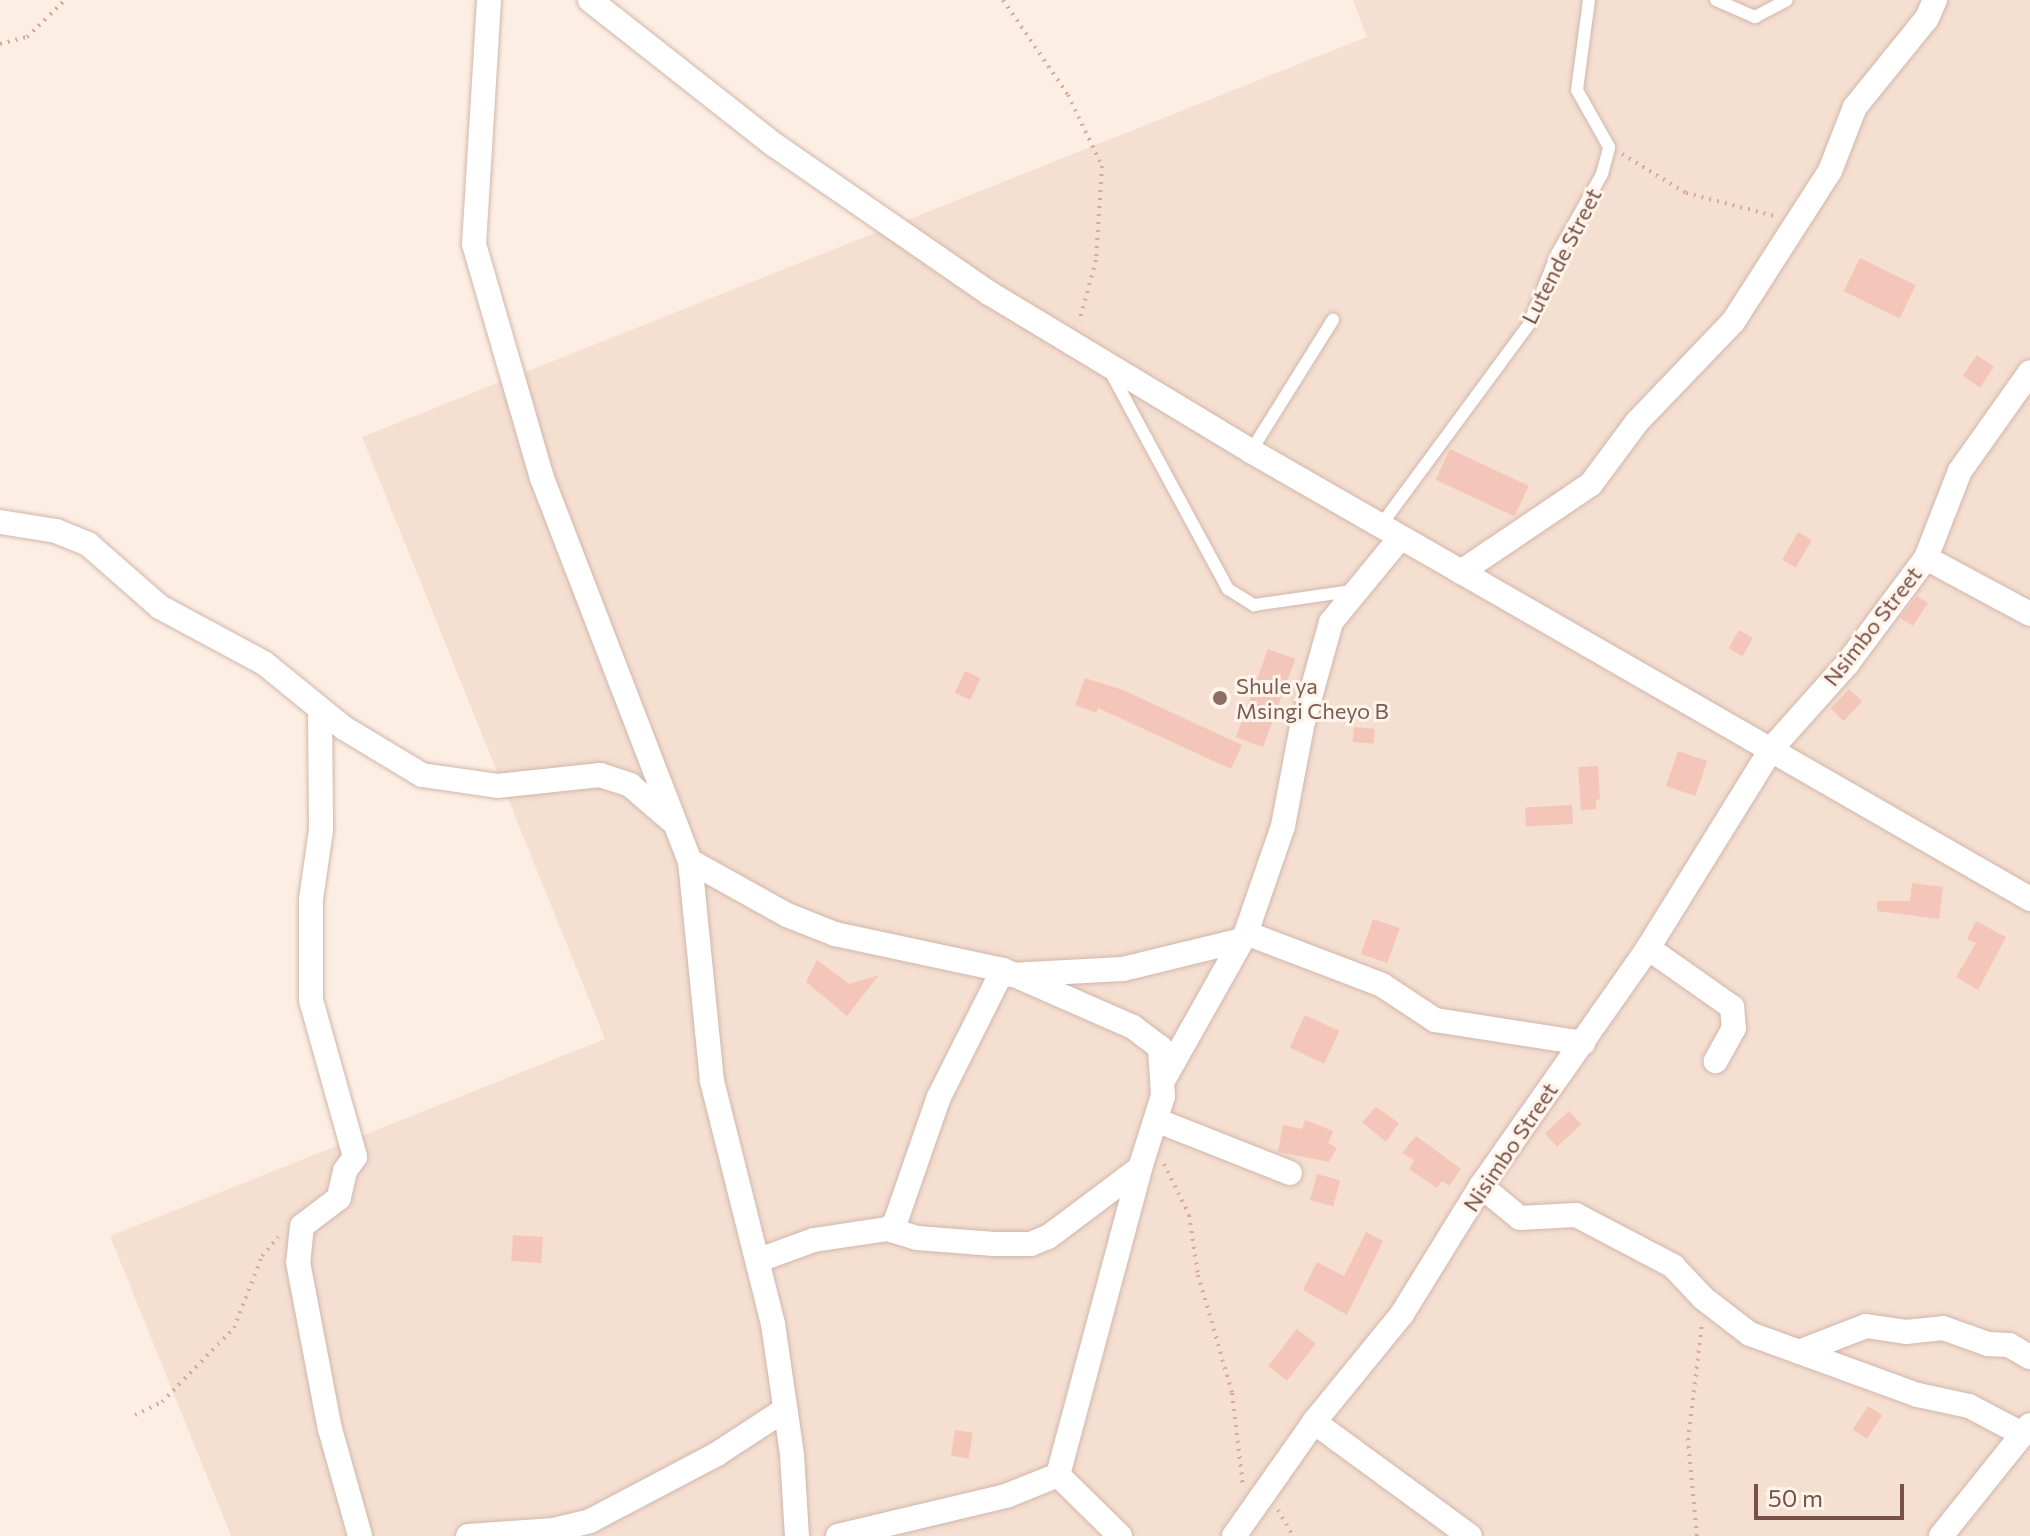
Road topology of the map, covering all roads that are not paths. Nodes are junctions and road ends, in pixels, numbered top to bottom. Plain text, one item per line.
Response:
1 (489, 0) edge
2 (590, 0) edge
3 (1589, 0) edge
4 (1716, 0) edge
5 (1787, 0) edge
6 (1935, 0) edge
7 (1333, 320) dead end
8 (1107, 363) junction
9 (2030, 372) edge
10 (1251, 451) junction
11 (0, 522) edge
12 (1391, 531) junction
13 (1926, 558) junction
14 (1461, 572) junction
15 (1351, 591) junction
16 (2030, 614) edge
17 (320, 709) junction
18 (1772, 748) junction
19 (676, 825) junction
20 (690, 861) junction
21 (2030, 899) edge
22 (1244, 936) junction
23 (1648, 948) junction
24 (1007, 973) junction
25 (1583, 1043) junction
26 (1716, 1061) dead end
27 (1165, 1077) junction
28 (1152, 1130) junction
29 (1140, 1168) junction
30 (1290, 1173) dead end
31 (1481, 1186) junction
32 (888, 1229) junction
33 (759, 1260) junction
34 (1799, 1352) junction
35 (2030, 1357) edge
36 (783, 1411) junction
37 (1314, 1422) junction
38 (2026, 1430) edge
39 (1058, 1475) junction
40 (1240, 1526) edge
41 (803, 1534) edge
42 (360, 1536) edge
43 (468, 1536) edge
44 (838, 1536) edge
45 (1120, 1536) edge
46 (1470, 1536) edge
47 (1941, 1536) edge

1 - 19 street
2 - 8 street
3 - 12 lane, Lutende Street
4 - 5 lane
6 - 14 street
7 - 10 lane
8 - 10 street
8 - 15 lane
9 - 13 street, Nsimbo Street
10 - 12 street
11 - 17 street
12 - 14 street
12 - 15 street
13 - 16 street
13 - 18 street, Nsimbo Street
14 - 18 street
15 - 22 street
17 - 19 street
17 - 42 street
18 - 21 street
18 - 23 street, Nisimbo Street
19 - 20 street
20 - 24 street
20 - 33 street
22 - 24 street
22 - 25 street
22 - 27 street
23 - 25 street, Nisimbo Street
23 - 26 street
24 - 27 street
24 - 32 street
25 - 31 street, Nisimbo Street
27 - 28 street
28 - 29 street
28 - 30 street
29 - 32 street
29 - 39 street
31 - 34 street
31 - 37 street, Nisimbo Street
32 - 33 street
33 - 36 street
34 - 35 street
34 - 38 street
36 - 41 street
36 - 43 street
37 - 40 street, Nisimbo Street
37 - 46 street
38 - 47 street
39 - 44 street
39 - 45 street

